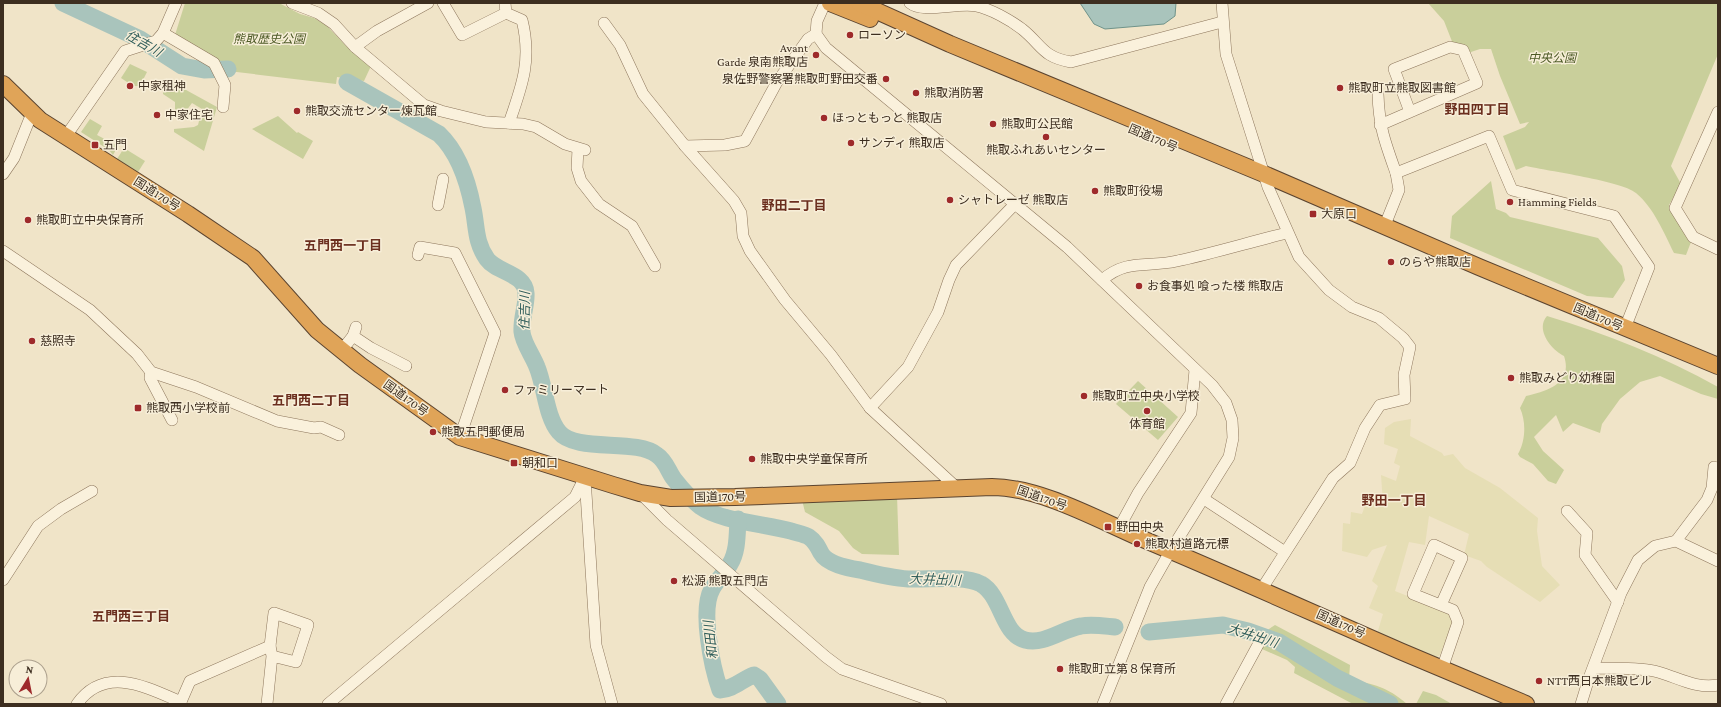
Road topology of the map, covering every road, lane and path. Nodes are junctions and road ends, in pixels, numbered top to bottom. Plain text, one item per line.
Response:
1 (176, 3) edge
2 (292, 3) edge
3 (428, 3) edge
4 (443, 3) edge
5 (825, 3) edge
6 (830, 3) edge
7 (859, 3) edge
8 (910, 3) edge
9 (1222, 3) edge
10 (505, 8) edge
11 (1222, 22) junction
12 (604, 23) dead end
13 (816, 34) junction
14 (160, 37) junction
15 (355, 47) junction
16 (3, 84) edge
17 (1378, 94) dead end
18 (223, 107) dead end
19 (1410, 112) junction
20 (1718, 112) edge
21 (32, 113) junction
22 (509, 123) junction
23 (1380, 125) junction
24 (66, 136) junction
25 (686, 146) junction
26 (1396, 173) junction
27 (3, 174) edge
28 (443, 179) dead end
29 (1266, 181) junction
30 (1016, 203) junction
31 (438, 205) dead end
32 (1385, 225) junction
33 (1287, 233) junction
34 (1718, 248) edge
35 (3, 251) edge
36 (418, 255) dead end
37 (655, 266) dead end
38 (1479, 267) junction
39 (1102, 280) junction
40 (1625, 328) junction
41 (342, 350) junction
42 (406, 366) dead end
43 (1718, 366) edge
44 (1195, 370) junction
45 (151, 372) junction
46 (870, 408) junction
47 (172, 420) dead end
48 (339, 435) dead end
49 (460, 437) junction
50 (1714, 467) dead end
51 (585, 478) junction
52 (957, 488) junction
53 (92, 491) dead end
54 (640, 493) junction
55 (1204, 499) junction
56 (1567, 511) dead end
57 (1119, 528) junction
58 (1676, 541) junction
59 (1171, 550) junction
60 (1285, 552) junction
61 (1718, 561) edge
62 (3, 580) edge
63 (1261, 590) junction
64 (1618, 602) junction
65 (1441, 605) junction
66 (1260, 643) dead end
67 (1594, 668) junction
68 (1442, 669) junction
69 (1718, 685) edge
70 (180, 703) edge
71 (1584, 703) edge
72 (77, 704) edge
73 (266, 704) edge
74 (328, 704) edge
75 (612, 704) edge
76 (942, 704) edge
77 (1103, 704) edge
78 (1226, 704) edge
79 (1526, 704) edge

1 - 14 street
2 - 15 street
3 - 15 street
4 - 10 street
5 - 13 street
6 - 29 highway, 国道170号
7 - 29 highway, 国道170号
8 - 11 street
9 - 11 street
10 - 22 street
11 - 29 street
12 - 25 street
13 - 25 street
13 - 30 street
14 - 18 street
14 - 24 street
15 - 22 street
16 - 21 highway, 国道170号
17 - 23 street
19 - 19 street
19 - 23 street
20 - 34 street
21 - 24 highway, 国道170号
21 - 27 street
22 - 37 street
23 - 26 street
24 - 41 highway, 国道170号
25 - 46 street
26 - 32 street
26 - 40 street
28 - 31 street
29 - 32 highway, 国道170号
29 - 33 street
29 - 38 highway, 国道170号
30 - 39 street
30 - 46 street
32 - 38 highway, 国道170号
33 - 39 street
33 - 60 street
35 - 45 street
36 - 49 street
38 - 40 highway, 国道170号
39 - 44 street
40 - 43 highway, 国道170号
41 - 42 street
41 - 49 highway, 国道170号
44 - 55 street
44 - 57 street
45 - 47 street
45 - 48 street
46 - 52 street
49 - 51 highway, 国道170号
50 - 58 street
51 - 54 highway, 国道170号
51 - 74 street
51 - 75 street
52 - 54 highway, 国道170号
52 - 57 highway, 国道170号
53 - 62 street
54 - 76 street
55 - 59 street
55 - 60 street
56 - 64 street
57 - 59 highway, 国道170号
58 - 61 street
58 - 64 street
59 - 63 highway, 国道170号
59 - 77 street
60 - 63 street
63 - 68 highway, 国道170号
64 - 67 street
65 - 65 street
65 - 68 street
66 - 78 street
67 - 69 street
67 - 71 street
68 - 79 highway, 国道170号
70 - 72 street
70 - 73 street

